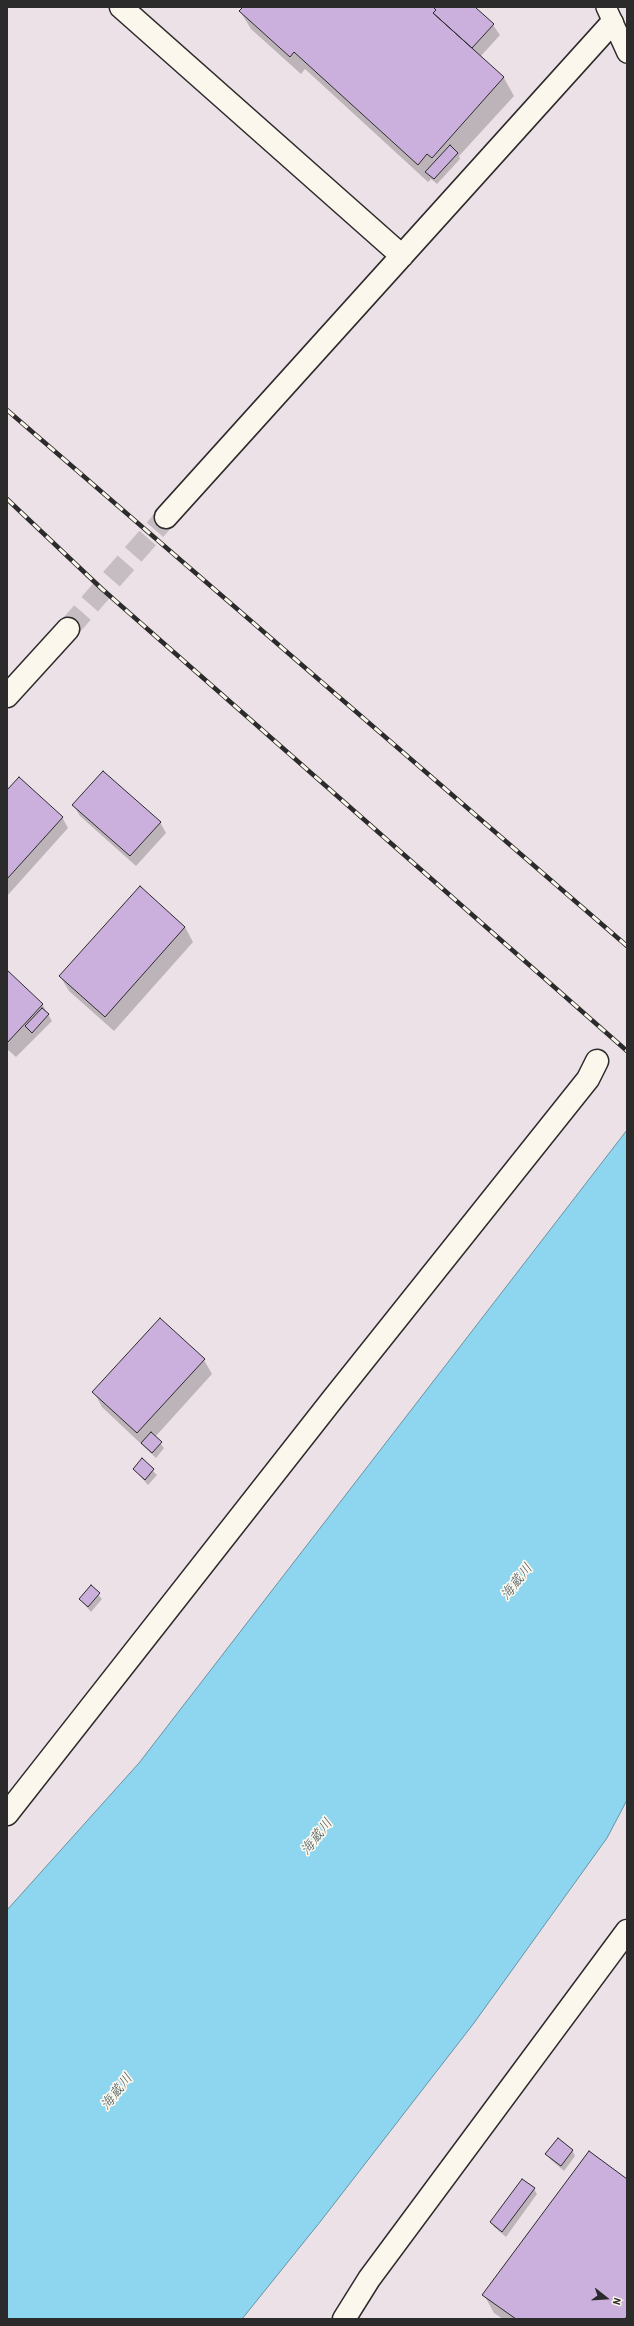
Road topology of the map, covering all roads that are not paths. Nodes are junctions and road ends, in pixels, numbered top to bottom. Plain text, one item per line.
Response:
1 (121, 7) edge
2 (609, 15) edge
3 (627, 53) edge
4 (402, 256) junction
5 (166, 517) tunnel mouth
6 (68, 629) tunnel mouth
7 (7, 696) edge
8 (597, 1062) dead end
9 (7, 1814) edge
10 (627, 1931) edge
11 (344, 2319) edge

1 - 4 street
2 - 3 lane
2 - 4 street
4 - 5 street
6 - 7 street
8 - 9 street
10 - 11 street

